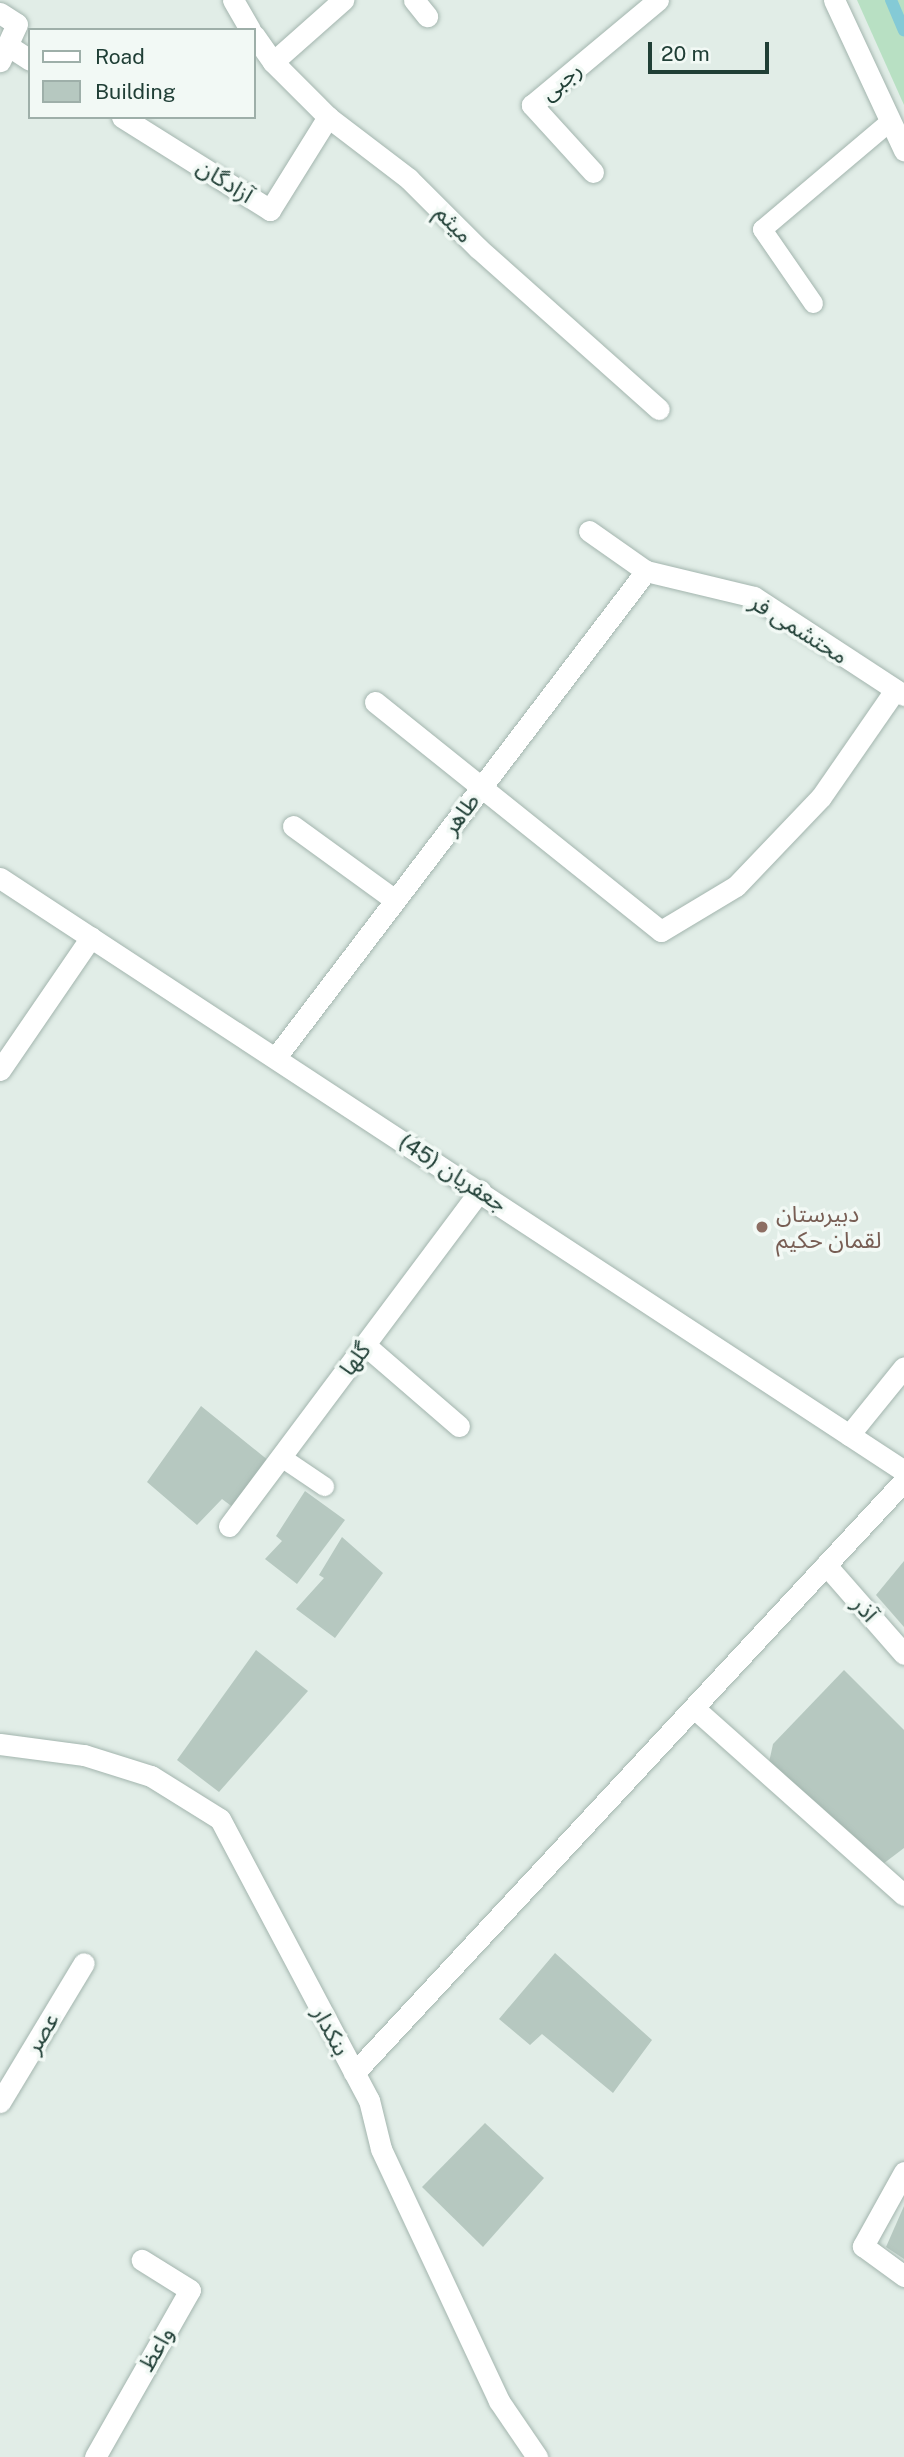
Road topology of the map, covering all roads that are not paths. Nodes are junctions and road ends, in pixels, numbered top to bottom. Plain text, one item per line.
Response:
1 (233, 0) edge
2 (343, 0) edge
3 (659, 0) edge
4 (834, 0) edge
5 (8, 19) edge
6 (249, 28) edge
7 (256, 38) edge
8 (3, 53) edge
9 (28, 59) edge
10 (273, 62) junction
11 (328, 117) junction
12 (125, 119) edge
13 (890, 121) junction
14 (904, 150) edge
15 (593, 172) dead end
16 (813, 303) dead end
17 (659, 409) dead end
18 (589, 531) dead end
19 (646, 571) junction
20 (900, 692) edge
21 (375, 702) dead end
22 (480, 789) junction
23 (293, 826) dead end
24 (0, 878) edge
25 (395, 900) junction
26 (90, 937) junction
27 (276, 1057) junction
28 (0, 1070) edge
29 (480, 1191) junction
30 (365, 1345) junction
31 (904, 1367) edge
32 (459, 1426) dead end
33 (849, 1435) junction
34 (281, 1457) junction
35 (904, 1471) edge
36 (904, 1481) edge
37 (324, 1486) dead end
38 (229, 1527) dead end
39 (826, 1565) junction
40 (904, 1654) edge
41 (694, 1708) junction
42 (0, 1744) edge
43 (904, 1895) edge
44 (84, 1964) dead end
45 (354, 2073) junction
46 (0, 2102) edge
47 (904, 2172) edge
48 (142, 2260) dead end
49 (904, 2276) edge
50 (95, 2457) edge
51 (537, 2457) edge

1 - 6 street
2 - 10 street
3 - 15 street, رجبی
4 - 13 street
5 - 8 street
7 - 10 street, میثم
8 - 9 street
10 - 11 street, میثم
11 - 12 street, آزادگان
11 - 17 street, میثم
13 - 14 street
13 - 16 lane
18 - 19 street
19 - 20 street, محتشمی فر
19 - 22 street, طاهر
20 - 22 street
21 - 22 street
22 - 25 street, طاهر
23 - 25 street
24 - 26 street, جعفریان (45)
25 - 27 street, طاهر
26 - 27 street, جعفریان (45)
26 - 28 street
27 - 29 street, جعفریان (45)
29 - 30 street, گلها
29 - 33 street, جعفریان (45)
30 - 32 street
30 - 34 street, گلها
31 - 33 street
33 - 35 street, جعفریان (45)
34 - 37 lane
34 - 38 street, گلها
36 - 39 street
39 - 40 street, آذر
39 - 41 street
41 - 43 street
41 - 45 street
42 - 45 street, بنکدار
44 - 46 street, عصر
45 - 51 street, بنکدار
47 - 49 street
48 - 50 street, واعظ

